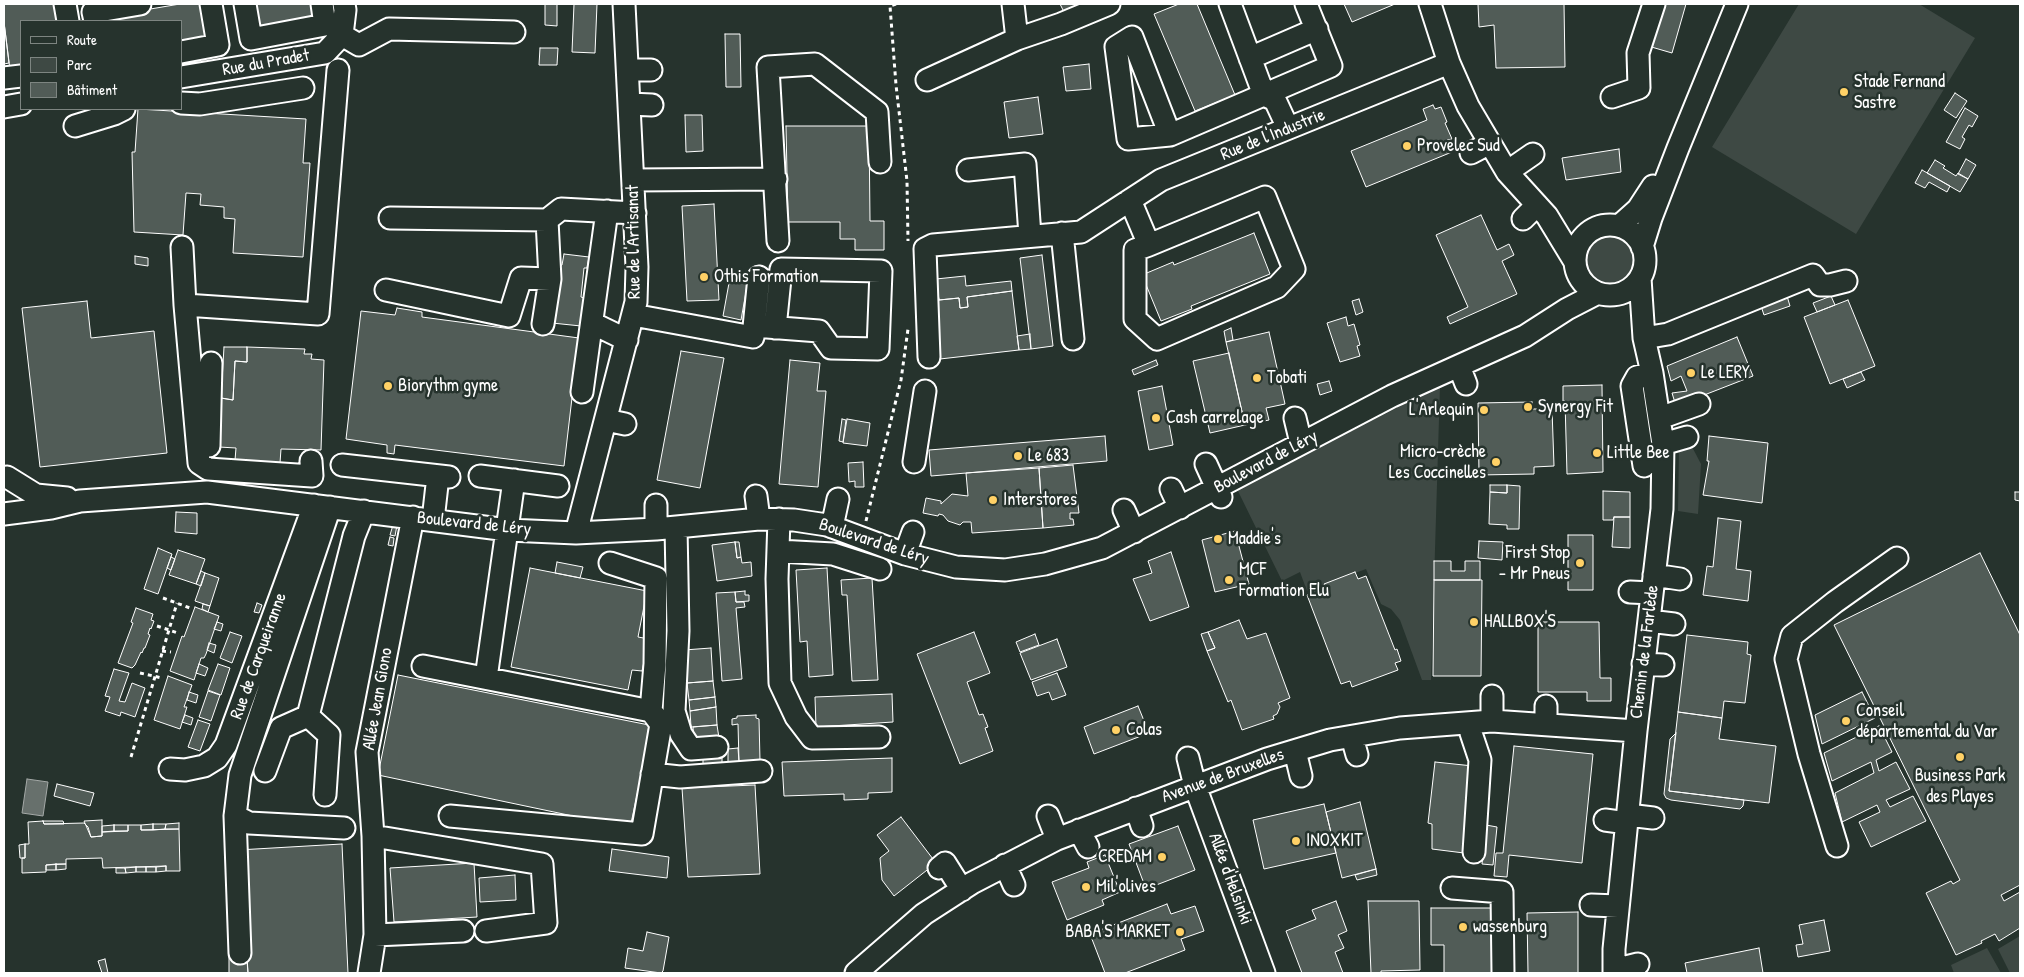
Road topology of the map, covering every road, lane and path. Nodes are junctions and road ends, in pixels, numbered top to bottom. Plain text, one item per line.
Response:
1 (65, 4) edge
2 (140, 4) edge
3 (211, 4) edge
4 (245, 4) edge
5 (322, 4) edge
6 (344, 4) edge
7 (624, 4) edge
8 (1013, 4) edge
9 (1109, 4) edge
10 (1230, 4) edge
11 (1306, 4) edge
12 (1430, 4) edge
13 (1654, 4) edge
14 (1737, 4) edge
15 (68, 20) edge
16 (95, 20) edge
17 (1316, 29) junction
18 (289, 32) junction
19 (514, 32) dead end
20 (342, 36) junction
21 (1017, 39) junction
22 (182, 52) edge
23 (296, 58) junction
24 (1250, 58) junction
25 (272, 62) junction
26 (1449, 62) junction
27 (338, 70) dead end
28 (628, 70) junction
29 (651, 70) dead end
30 (20, 76) edge
31 (182, 77) edge
32 (4, 78) edge
33 (927, 80) dead end
34 (304, 88) dead end
35 (278, 92) junction
36 (1264, 95) junction
37 (1612, 97) dead end
38 (20, 104) edge
39 (182, 104) edge
40 (629, 104) junction
41 (652, 104) dead end
42 (4, 107) edge
43 (122, 110) edge
44 (84, 119) edge
45 (1296, 131) junction
46 (1170, 135) dead end
47 (1678, 148) junction
48 (1534, 154) dead end
49 (880, 162) dead end
50 (968, 170) dead end
51 (1507, 172) junction
52 (776, 179) junction
53 (633, 180) junction
54 (1130, 200) junction
55 (607, 211) junction
56 (635, 213) junction
57 (1536, 213) junction
58 (390, 218) dead end
59 (547, 220) junction
60 (1619, 226) junction
61 (1589, 232) junction
62 (1062, 233) junction
63 (1030, 236) junction
64 (778, 241) dead end
65 (1149, 245) junction
66 (182, 247) dead end
67 (1642, 247) junction
68 (1577, 268) junction
69 (759, 277) dead end
70 (1640, 278) junction
71 (550, 279) junction
72 (1846, 281) dead end
73 (386, 290) dead end
74 (1606, 294) junction
75 (185, 305) junction
76 (633, 315) junction
77 (1554, 318) junction
78 (592, 323) junction
79 (543, 324) dead end
80 (754, 326) junction
81 (775, 328) junction
82 (1644, 335) junction
83 (1073, 339) dead end
84 (627, 340) junction
85 (928, 357) dead end
86 (211, 363) dead end
87 (1652, 373) junction
88 (925, 391) dead end
89 (582, 392) dead end
90 (1699, 404) dead end
91 (1295, 418) dead end
92 (1660, 418) junction
93 (1687, 437) dead end
94 (1301, 443) junction
95 (1663, 444) junction
96 (311, 461) dead end
97 (914, 462) dead end
98 (1206, 464) dead end
99 (342, 465) dead end
100 (1648, 466) junction
101 (208, 469) junction
102 (5, 474) edge
103 (480, 476) dead end
104 (514, 480) junction
105 (558, 486) dead end
106 (207, 492) junction
107 (1220, 492) junction
108 (756, 496) dead end
109 (838, 498) dead end
110 (80, 501) junction
111 (4, 506) edge
112 (322, 506) junction
113 (656, 506) dead end
114 (1124, 510) dead end
115 (364, 511) junction
116 (4, 514) edge
117 (423, 519) junction
118 (769, 519) junction
119 (832, 527) junction
120 (666, 528) junction
121 (508, 530) junction
122 (1144, 531) junction
123 (913, 532) dead end
124 (576, 533) junction
125 (778, 551) junction
126 (905, 554) junction
127 (1897, 558) dead end
128 (610, 563) dead end
129 (880, 569) dead end
130 (1680, 579) dead end
131 (1653, 584) junction
132 (1630, 592) dead end
133 (163, 598) dead end
134 (177, 603) junction
135 (190, 608) dead end
136 (1674, 624) dead end
137 (157, 626) dead end
138 (1643, 629) junction
139 (169, 630) junction
140 (178, 633) dead end
141 (162, 651) junction
142 (171, 652) dead end
143 (423, 666) dead end
144 (140, 673) dead end
145 (155, 676) junction
146 (162, 678) dead end
147 (486, 678) junction
148 (1492, 696) dead end
149 (651, 711) junction
150 (308, 716) junction
151 (1482, 722) junction
152 (1636, 731) junction
153 (879, 737) dead end
154 (1305, 742) junction
155 (717, 746) dead end
156 (131, 757) dead end
157 (1188, 758) dead end
158 (170, 769) dead end
159 (265, 771) dead end
160 (761, 771) dead end
161 (652, 774) junction
162 (1301, 776) dead end
163 (1195, 786) junction
164 (325, 795) dead end
165 (235, 816) junction
166 (450, 816) dead end
167 (1048, 816) dead end
168 (1653, 818) dead end
169 (1627, 819) junction
170 (1605, 820) dead end
171 (344, 828) dead end
172 (373, 836) junction
173 (1056, 839) junction
174 (1837, 846) dead end
175 (1474, 852) dead end
176 (1005, 865) junction
177 (939, 868) dead end
178 (1014, 884) dead end
179 (1452, 888) dead end
180 (962, 890) junction
181 (1591, 905) dead end
182 (1618, 906) junction
183 (463, 931) dead end
184 (486, 931) dead end
185 (374, 935) junction
186 (240, 953) dead end
187 (1638, 964) dead end
188 (1614, 972) edge
189 (369, 973) edge
190 (856, 973) edge
191 (1264, 973) edge
192 (1504, 973) edge

1 - 15 street
2 - 16 street
3 - 22 street
4 - 18 street
5 - 18 street
6 - 20 street
7 - 28 street, Rue de l'Artisanat
8 - 21 street
9 - 21 street
10 - 24 street
11 - 17 street
12 - 26 street
13 - 37 street
14 - 47 street
17 - 24 street
17 - 36 street
18 - 23 street
19 - 20 street
20 - 23 street, Rue du Pradet
21 - 33 street
23 - 25 street, Rue du Pradet
24 - 36 street
25 - 31 street, Rue du Pradet
25 - 35 street
26 - 45 street, Rue de l'Industrie
26 - 51 street
27 - 75 street
28 - 29 street
28 - 40 street, Rue de l'Artisanat
30 - 32 street
34 - 35 street
35 - 39 street
36 - 45 street
36 - 46 street
38 - 42 street
40 - 41 street
40 - 53 street, Rue de l'Artisanat
43 - 44 street
45 - 54 street, Rue de l'Industrie
47 - 60 street
47 - 67 street
48 - 51 street
49 - 52 street
50 - 63 street
51 - 57 street
52 - 53 street
52 - 64 street
53 - 56 street, Rue de l'Artisanat
54 - 62 street, Rue de l'Industrie
54 - 65 street
55 - 56 street
55 - 59 street
55 - 78 street
56 - 76 street, Rue de l'Artisanat
57 - 61 street
57 - 68 street
58 - 59 street
59 - 71 street
60 - 61 street
60 - 67 street
61 - 68 street
62 - 63 street, Rue de l'Industrie
62 - 83 street
63 - 85 street, Rue de l'Industrie
65 - 65 street
66 - 75 street
67 - 70 street
68 - 74 street
68 - 77 street, Boulevard de Léry
69 - 80 street
70 - 74 street
70 - 82 street, Chemin de la Farlède
71 - 73 street
71 - 79 street
72 - 82 street
74 - 77 street, Boulevard de Léry
74 - 82 street, Chemin de la Farlède
75 - 101 street
76 - 80 street
76 - 84 street, Rue de l'Artisanat
77 - 94 street, Boulevard de Léry
78 - 84 street
78 - 89 street
80 - 81 street
81 - 81 street
82 - 87 street, Chemin de la Farlède
84 - 124 street, Rue de l'Artisanat
86 - 101 street
87 - 92 street, Chemin de la Farlède
87 - 100 street
88 - 97 street
90 - 92 street
91 - 94 street
92 - 95 street, Chemin de la Farlède
93 - 95 street
94 - 107 street, Boulevard de Léry
95 - 100 street, Chemin de la Farlède
96 - 101 street
98 - 107 street
99 - 117 street, Allée Jean Giono
100 - 131 street, Chemin de la Farlède
101 - 106 street
102 - 110 street, Boulevard de Léry
102 - 111 street
103 - 104 street
104 - 105 street
104 - 121 street
106 - 110 street, Boulevard de Léry
106 - 112 street, Boulevard de Léry
107 - 122 street, Boulevard de Léry
108 - 118 street
109 - 119 street
110 - 116 street, Boulevard de Léry
112 - 115 street, Boulevard de Léry
112 - 158 street, Rue de Carqueiranne
112 - 165 street
113 - 120 street
114 - 122 street
115 - 117 street, Boulevard de Léry
115 - 150 street
117 - 121 street, Boulevard de Léry
117 - 172 street, Allée Jean Giono
118 - 119 street, Boulevard de Léry
118 - 120 street, Boulevard de Léry
118 - 125 street
119 - 126 street, Boulevard de Léry
120 - 124 street, Boulevard de Léry
120 - 155 street
121 - 124 street, Boulevard de Léry
121 - 147 street
122 - 126 street, Boulevard de Léry
123 - 126 street
125 - 129 street
125 - 153 street
127 - 174 street
128 - 149 street
130 - 131 street
131 - 132 street
131 - 138 street, Chemin de la Farlède
133 - 134 path
134 - 135 path
134 - 139 path
136 - 138 street
137 - 139 path
138 - 152 street, Chemin de la Farlède
139 - 140 path
139 - 141 path
141 - 142 path
141 - 145 path
143 - 147 street
144 - 145 path
145 - 146 path
145 - 156 path
147 - 149 street
148 - 151 street
149 - 161 street
150 - 159 street
150 - 164 street
151 - 152 street, Avenue de Bruxelles
151 - 154 street, Avenue de Bruxelles
151 - 175 street
152 - 169 street, Chemin de la Farlède
154 - 162 street
154 - 163 street, Avenue de Bruxelles
157 - 163 street, Allée d'Helsinki
160 - 161 street
161 - 166 street
163 - 173 street, Avenue de Bruxelles
163 - 191 street, Allée d'Helsinki
165 - 171 street
165 - 186 street
167 - 173 street
168 - 169 street
169 - 170 street
169 - 182 street, Chemin de la Farlède
172 - 184 street
172 - 185 street, Allée Jean Giono
173 - 176 street, Avenue de Bruxelles
176 - 178 street
176 - 180 street, Avenue de Bruxelles
177 - 180 street
179 - 192 street
180 - 190 street, Avenue de Bruxelles
181 - 182 street
182 - 188 street, Chemin de la Farlède
183 - 185 street
185 - 189 street, Allée Jean Giono
187 - 188 street

